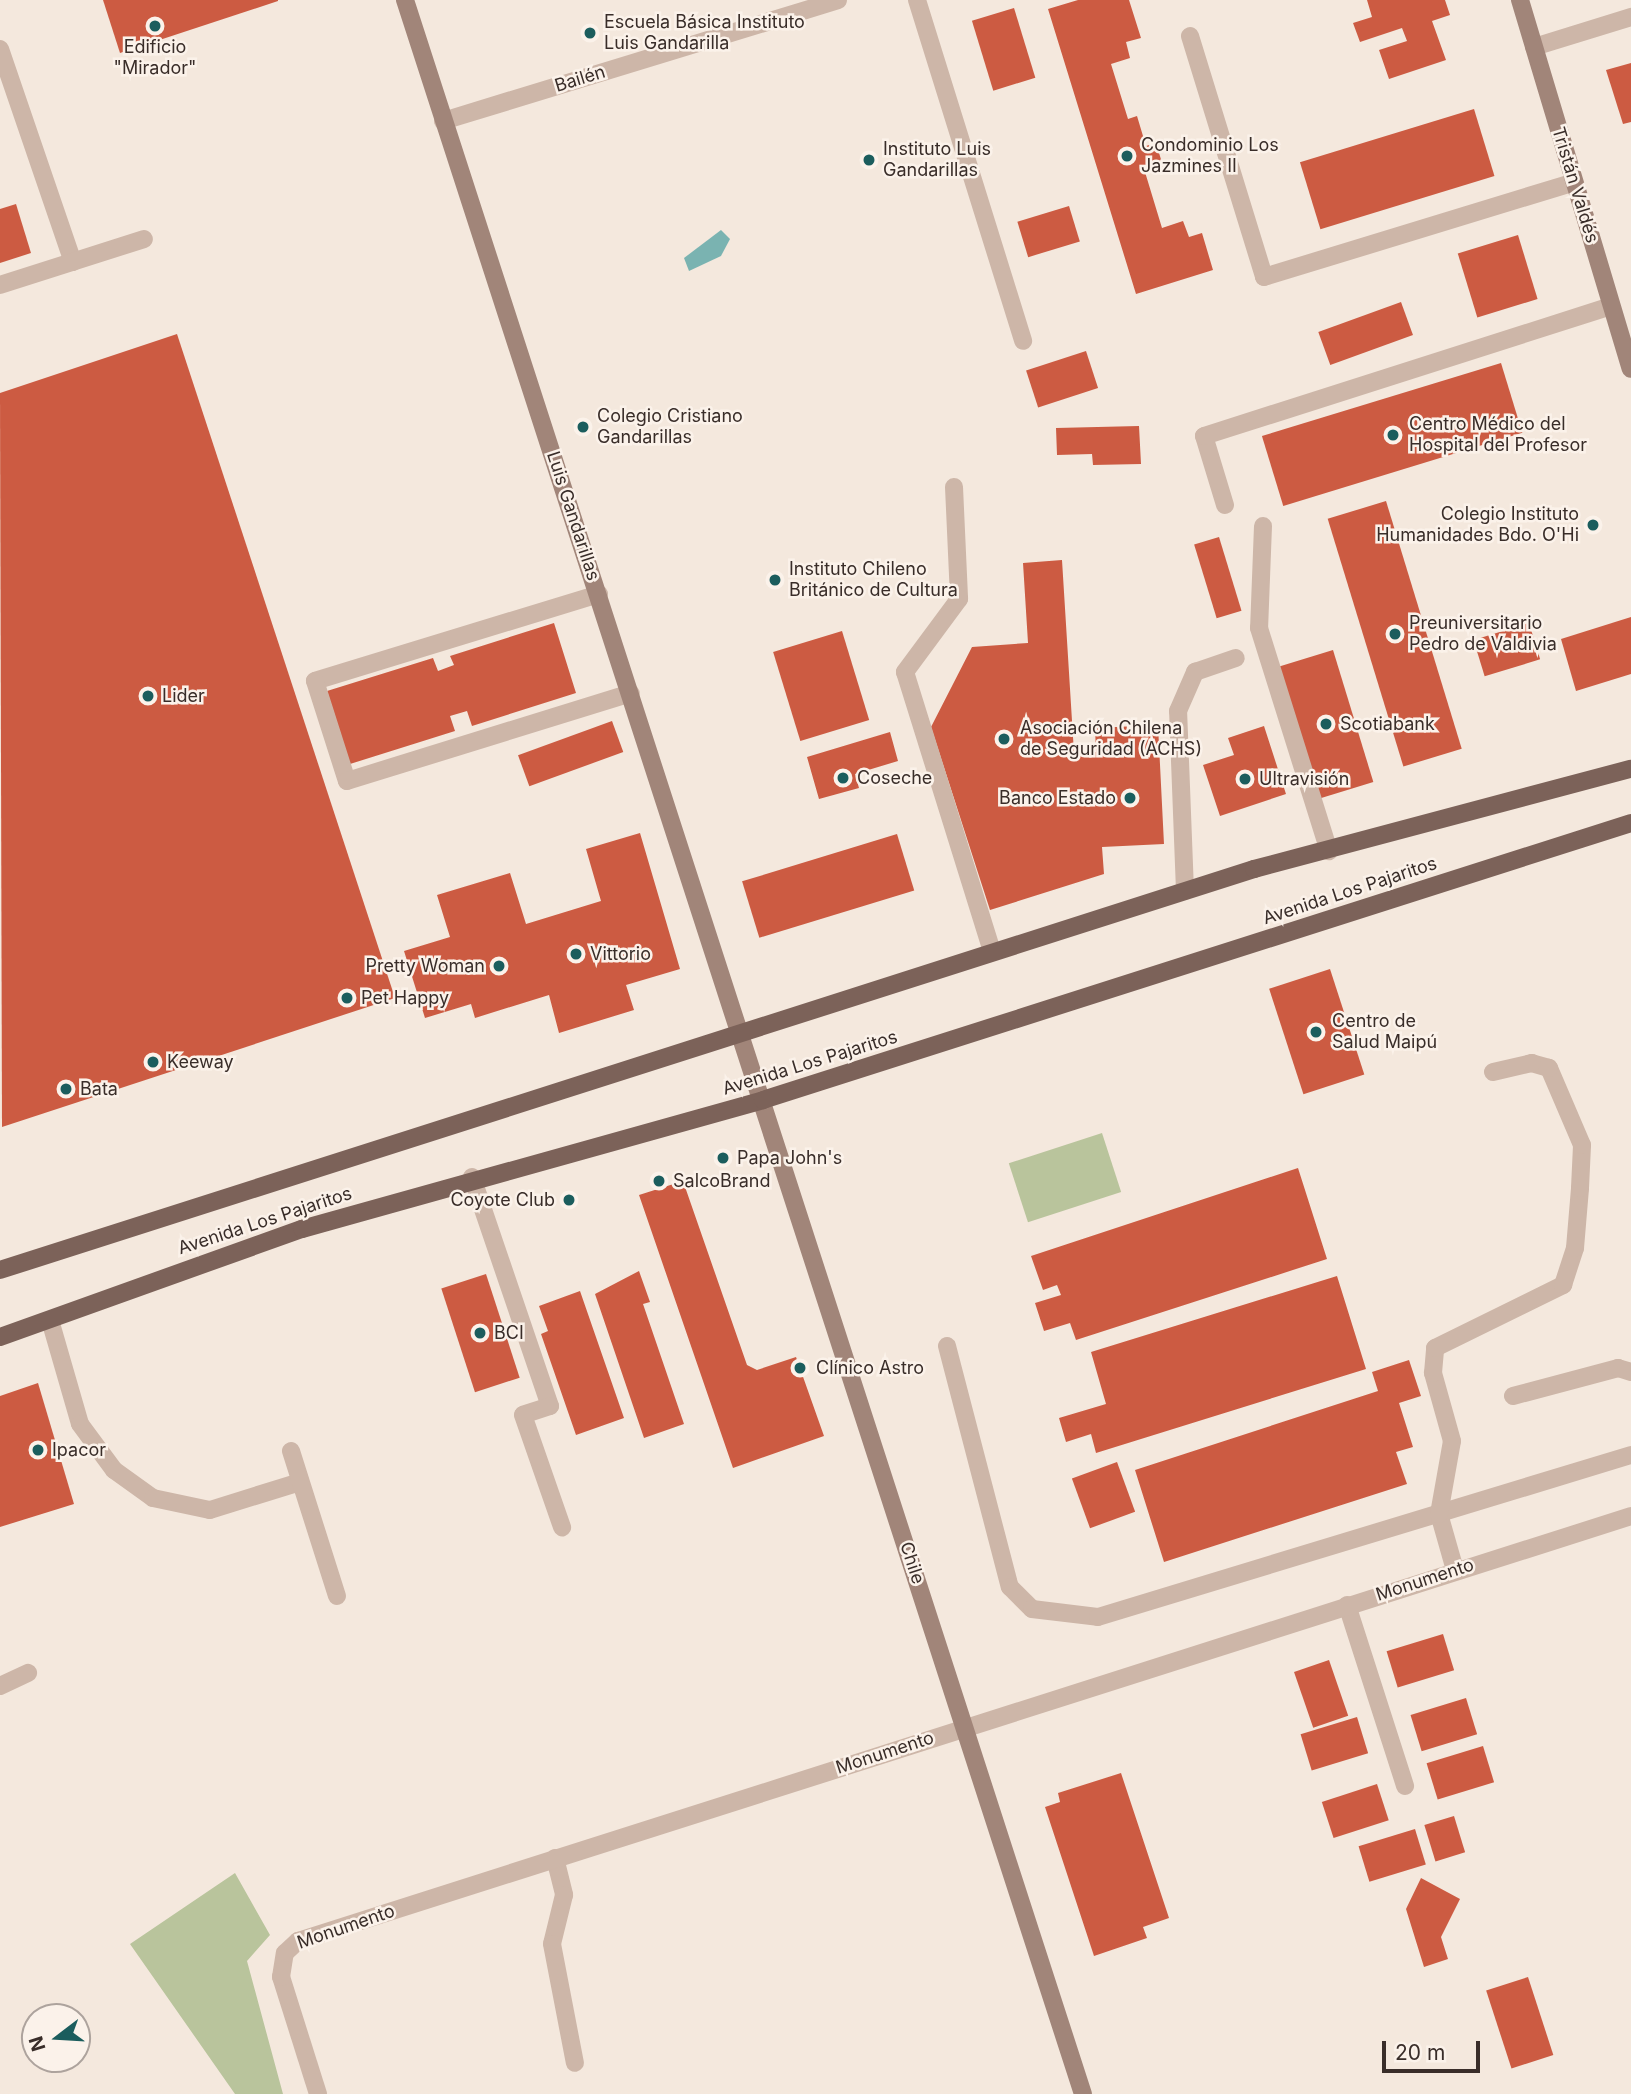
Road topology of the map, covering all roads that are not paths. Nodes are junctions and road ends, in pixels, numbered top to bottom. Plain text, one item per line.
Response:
1 (405, 0) edge
2 (838, 0) edge
3 (917, 0) edge
4 (1520, 0) edge
5 (1631, 17) edge
6 (1191, 36) dead end
7 (1534, 47) junction
8 (2, 60) edge
9 (443, 121) junction
10 (1574, 182) junction
11 (144, 239) dead end
12 (73, 262) junction
13 (0, 285) edge
14 (1611, 306) junction
15 (1023, 341) dead end
16 (1631, 369) edge
17 (954, 487) dead end
18 (1225, 505) dead end
19 (1263, 526) dead end
20 (599, 594) junction
21 (1236, 658) dead end
22 (631, 693) junction
23 (1631, 769) edge
24 (1631, 823) edge
25 (1329, 851) junction
26 (1185, 891) junction
27 (992, 952) junction
28 (740, 1033) junction
29 (1493, 1072) dead end
30 (762, 1100) junction
31 (472, 1177) junction
32 (0, 1270) edge
33 (50, 1320) junction
34 (0, 1337) edge
35 (947, 1346) dead end
36 (1631, 1372) edge
37 (1513, 1396) dead end
38 (291, 1451) dead end
39 (1631, 1455) edge
40 (300, 1482) junction
41 (1439, 1514) junction
42 (1631, 1516) edge
43 (562, 1527) dead end
44 (1455, 1570) junction
45 (337, 1596) dead end
46 (1347, 1605) junction
47 (28, 1673) dead end
48 (0, 1686) edge
49 (966, 1727) junction
50 (1405, 1786) dead end
51 (555, 1858) junction
52 (575, 2063) dead end
53 (318, 2094) edge
54 (1083, 2094) edge

1 - 9 street, Luis Gandarillas
2 - 9 street, Bailén
3 - 15 street
4 - 7 street, Tristán Valdés
5 - 7 street
6 - 10 street
7 - 10 street, Tristán Valdés
8 - 12 street
9 - 20 street, Luis Gandarillas
10 - 14 street, Tristán Valdés
11 - 12 street
12 - 13 street
14 - 16 street, Tristán Valdés
14 - 18 street
17 - 27 street
19 - 25 street
20 - 22 street, Luis Gandarillas
20 - 22 street
21 - 26 street
22 - 28 street, Luis Gandarillas
23 - 25 main road, Avenida Los Pajaritos
24 - 30 main road, Avenida Los Pajaritos
25 - 26 main road, Avenida Los Pajaritos
26 - 27 main road, Avenida Los Pajaritos
27 - 28 main road, Avenida Los Pajaritos
28 - 30 street, Chile
28 - 32 main road, Avenida Los Pajaritos
29 - 41 street
30 - 31 main road, Avenida Los Pajaritos
30 - 49 street, Chile
31 - 33 main road, Avenida Los Pajaritos
31 - 43 street
33 - 34 main road, Avenida Los Pajaritos
33 - 40 street
35 - 41 street
36 - 37 street
38 - 40 street
39 - 41 street
40 - 45 street
41 - 44 street
42 - 44 street, Monumento
44 - 46 street, Monumento
46 - 49 street, Monumento
46 - 50 street
47 - 48 street
49 - 51 street, Monumento
49 - 54 street, Chile
51 - 52 street
51 - 53 street, Monumento

